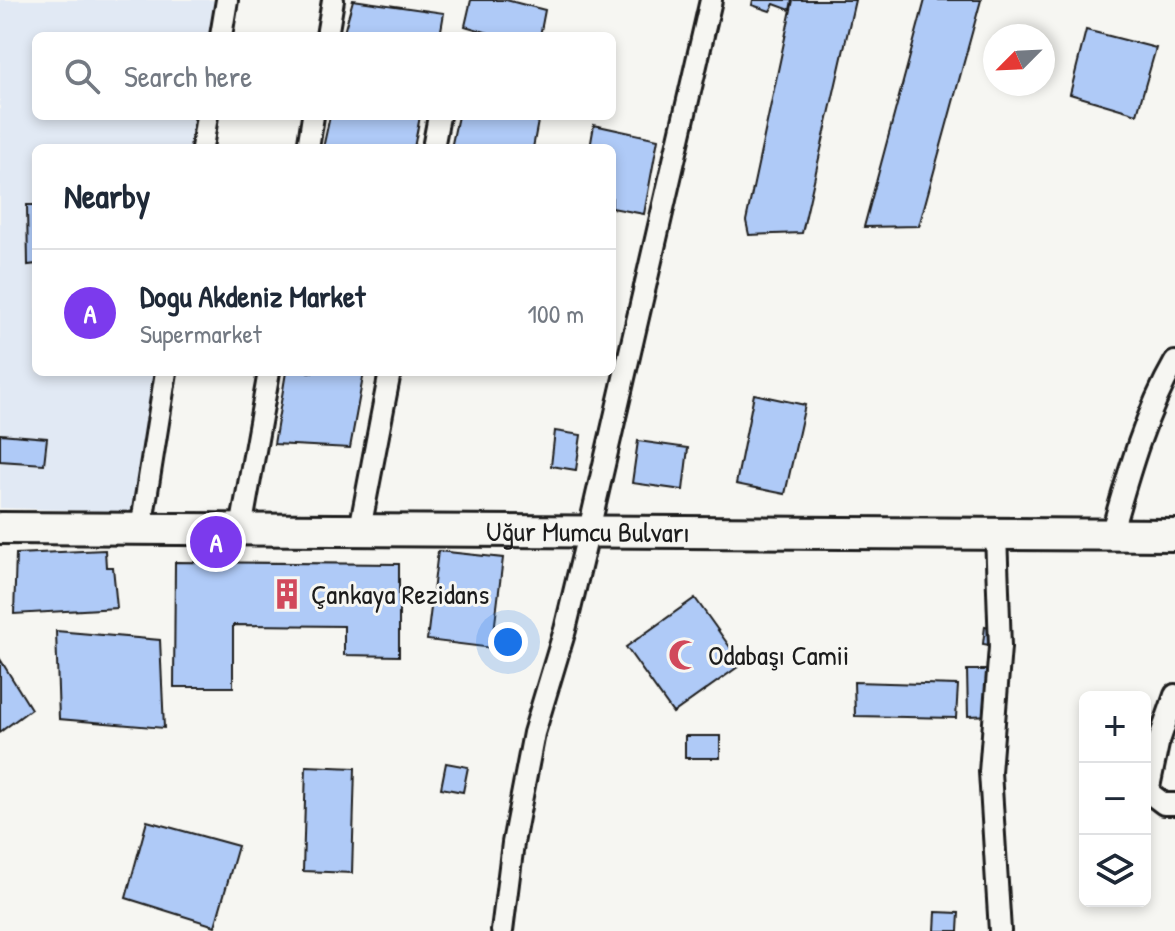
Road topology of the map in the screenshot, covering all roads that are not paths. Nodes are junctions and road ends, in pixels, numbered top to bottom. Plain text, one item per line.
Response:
1 (227, 0) edge
2 (333, 0) edge
3 (711, 0) edge
4 (222, 32) edge
5 (328, 32) edge
6 (206, 120) edge
7 (312, 120) edge
8 (438, 120) edge
9 (203, 144) edge
10 (309, 144) edge
11 (434, 144) edge
12 (1175, 362) edge
13 (165, 376) edge
14 (268, 376) edge
15 (389, 376) edge
16 (0, 528) edge
17 (141, 529) junction
18 (241, 529) junction
19 (360, 529) junction
20 (589, 530) junction
21 (996, 534) junction
22 (1111, 535) junction
23 (1175, 535) edge
24 (1175, 695) edge
25 (1175, 804) edge
26 (502, 931) edge
27 (1000, 931) edge

1 - 4 street
2 - 5 street
3 - 20 street
6 - 9 street
7 - 10 street
8 - 11 street
12 - 22 street
13 - 17 street
14 - 18 street
15 - 19 street
16 - 17 street, Uğur Mumcu Bulvarı
17 - 18 street, Uğur Mumcu Bulvarı
18 - 19 street, Uğur Mumcu Bulvarı
19 - 20 street, Uğur Mumcu Bulvarı
20 - 21 street, Uğur Mumcu Bulvarı
20 - 26 street
21 - 22 street, Uğur Mumcu Bulvarı
21 - 27 street
22 - 23 street, Uğur Mumcu Bulvarı
24 - 25 street

